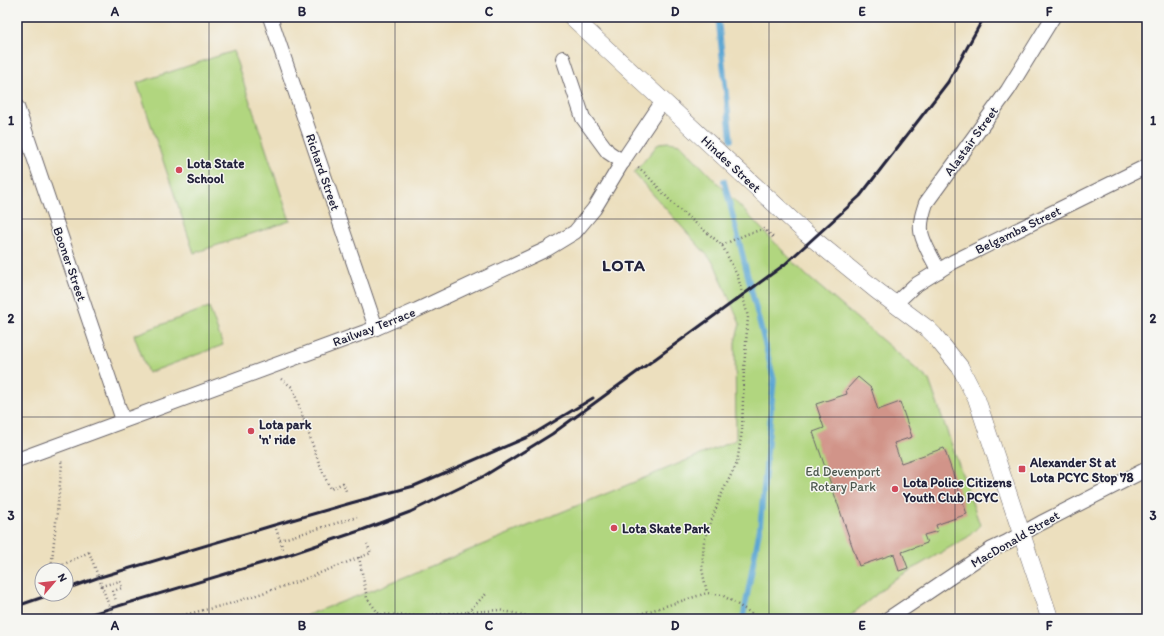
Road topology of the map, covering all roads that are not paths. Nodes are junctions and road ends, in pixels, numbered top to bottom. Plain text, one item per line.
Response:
1 (270, 17) edge
2 (572, 17) edge
3 (1053, 17) edge
4 (563, 58) dead end
5 (663, 101) junction
6 (17, 107) edge
7 (624, 159) junction
8 (1147, 166) edge
9 (939, 271) junction
10 (895, 304) junction
11 (376, 328) junction
12 (123, 420) junction
13 (17, 460) edge
14 (1147, 469) edge
15 (1022, 533) junction
16 (888, 619) edge
17 (1050, 619) edge

1 - 11 street, Richard Street
2 - 5 street, Hindes Street
3 - 9 street, Alastair Street
4 - 7 street
5 - 7 street, Railway Terrace
5 - 10 street, Hindes Street
6 - 12 street, Booner Street
7 - 11 street, Railway Terrace
8 - 9 street, Belgamba Street
9 - 10 street, Belgamba Street
10 - 15 street, Hindes Street
11 - 12 street, Railway Terrace
12 - 13 street, Railway Terrace
14 - 15 street, MacDonald Street
15 - 16 street, MacDonald Street
15 - 17 street, Hindes Street

